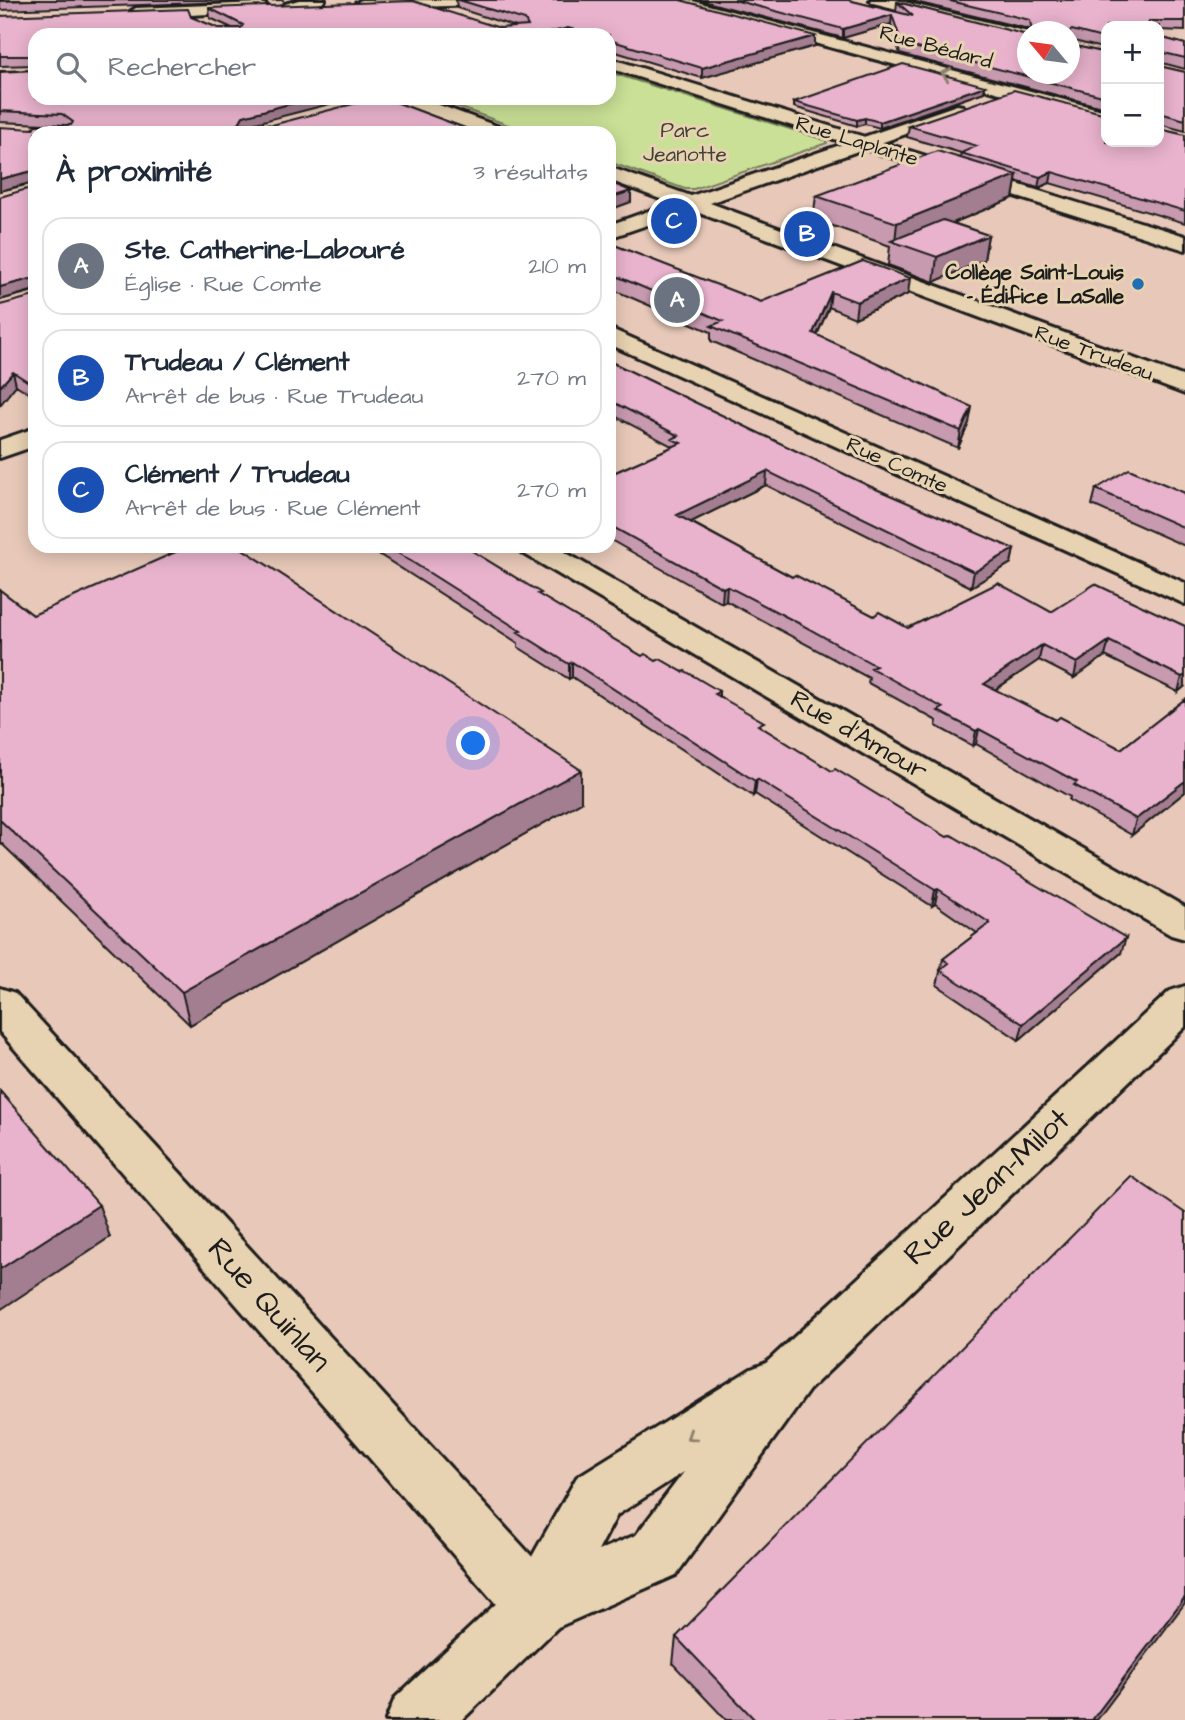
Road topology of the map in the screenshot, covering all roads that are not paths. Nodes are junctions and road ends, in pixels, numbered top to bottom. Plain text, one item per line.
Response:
1 (476, 0) edge
2 (672, 0) edge
3 (878, 0) edge
4 (409, 1) edge
5 (323, 3) edge
6 (353, 5) edge
7 (113, 14) edge
8 (1017, 35) edge
9 (616, 66) edge
10 (1012, 91) junction
11 (423, 105) edge
12 (1101, 116) edge
13 (479, 126) edge
14 (864, 143) junction
15 (616, 176) edge
16 (690, 204) junction
17 (616, 230) edge
18 (1185, 243) edge
19 (616, 338) edge
20 (1185, 386) edge
21 (28, 439) edge
22 (0, 450) edge
23 (544, 553) edge
24 (1185, 595) edge
25 (1185, 925) edge
26 (1185, 1002) edge
27 (0, 1004) edge
28 (790, 1373) junction
29 (537, 1606) junction
30 (432, 1715) edge

1 - 4 street
1 - 4 street
10 -> 2 street, Rue Bédard
3 - 8 street
4 - 6 street
5 - 7 street
9 - 14 street, Rue Laplante
10 - 12 street, Rue Bédard
10 - 14 street
11 - 13 street
14 - 16 street
14 - 18 street, Rue Laplante
15 - 16 street, Rue Trudeau
16 - 17 street
16 - 20 street, Rue Trudeau
19 - 24 street, Rue Comte
21 - 22 street
23 - 25 street, Rue d'Amour
26 - 28 street, Rue Jean-Milot
27 - 29 street, Rue Quinlan
28 -> 29 street, Rue Jean-Milot
28 - 29 street, Rue Jean-Milot
29 - 30 street, Rue Jean-Milot

